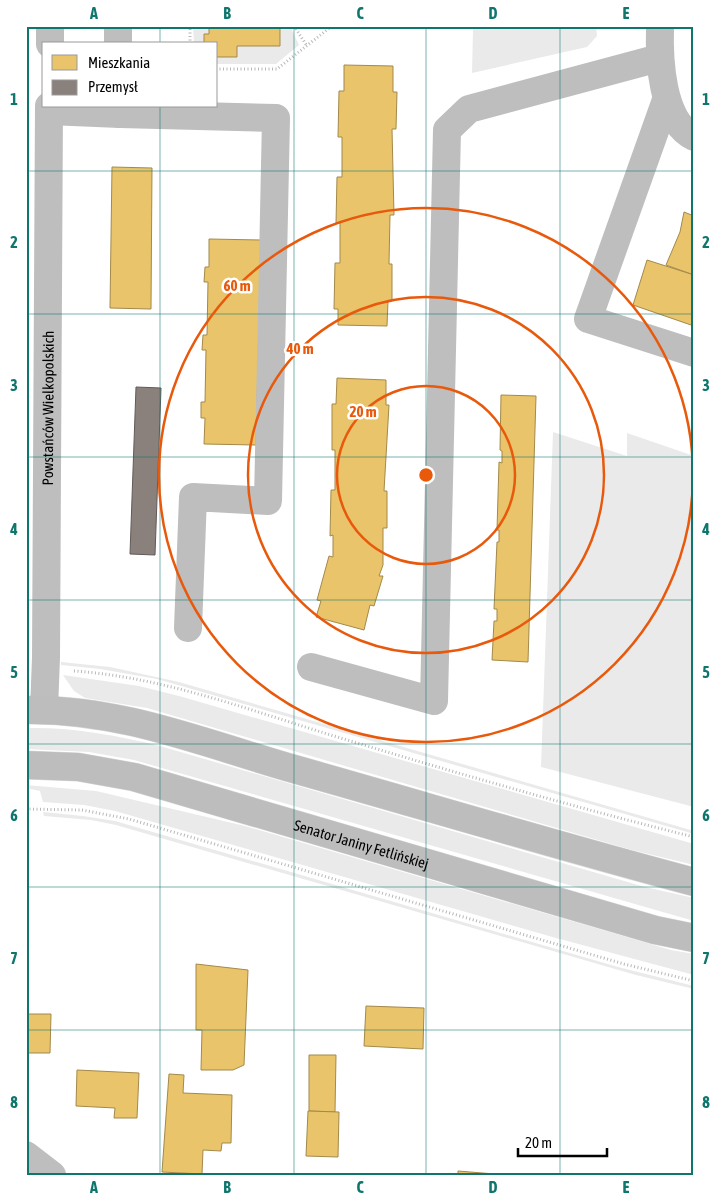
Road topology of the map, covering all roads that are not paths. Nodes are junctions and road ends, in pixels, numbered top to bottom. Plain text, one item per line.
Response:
1 (50, 26) edge
2 (118, 26) edge
3 (660, 26) edge
4 (50, 42) edge
5 (118, 42) edge
6 (659, 58) junction
7 (666, 100) junction
8 (49, 109) edge
9 (120, 110) edge
10 (694, 137) edge
11 (694, 353) edge
12 (37, 412) edge
13 (188, 628) dead end
14 (311, 667) dead end
15 (35, 710) edge
16 (26, 765) edge
17 (694, 882) edge
18 (694, 938) edge
19 (26, 1155) edge
20 (52, 1175) edge

1 - 4 street
2 - 5 street
3 - 6 street
6 - 7 street
6 - 14 street
7 - 10 street
7 - 11 street
8 - 9 street
8 - 12 street, Powstańców Wielkopolskich
9 - 13 street
12 - 15 street, Powstańców Wielkopolskich
15 - 17 main road
16 - 18 main road, Senator Janiny Fetlińskiej
19 - 20 street

